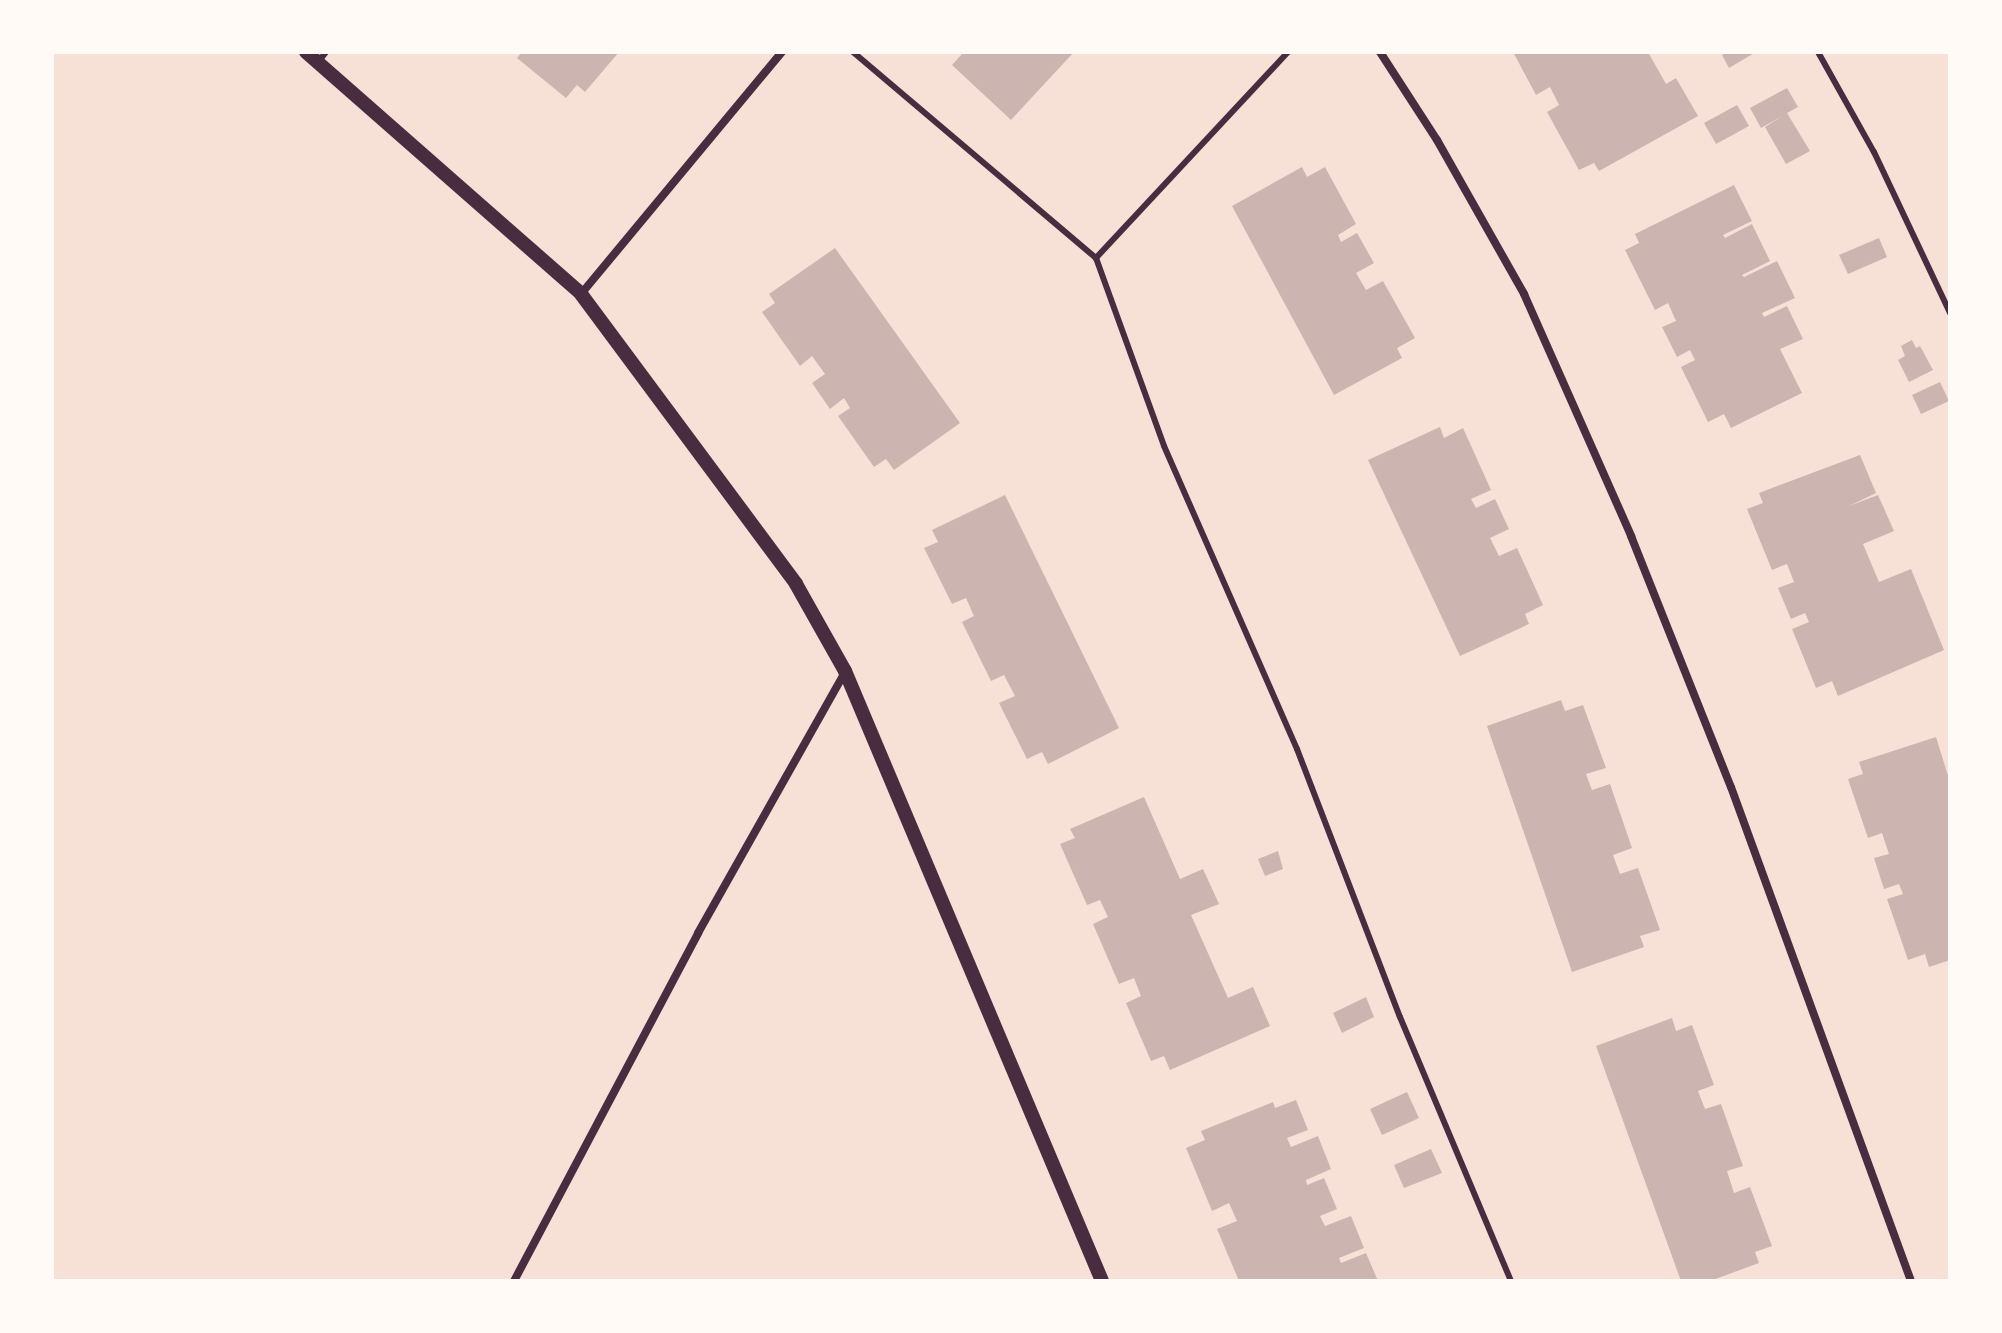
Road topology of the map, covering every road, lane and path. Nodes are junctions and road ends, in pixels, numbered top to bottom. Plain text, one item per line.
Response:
1 (782, 52) edge
2 (853, 52) edge
3 (1288, 52) edge
4 (1380, 52) edge
5 (1818, 52) edge
6 (317, 55) edge
7 (1096, 258) junction
8 (581, 294) junction
9 (1950, 313) edge
10 (845, 671) junction
11 (514, 1281) edge
12 (1102, 1281) edge
13 (1511, 1281) edge
14 (1911, 1281) edge

1 - 8 street
2 - 7 lane
3 - 7 lane
4 - 14 street
5 - 9 lane
6 - 8 street
7 - 13 lane
8 - 10 street
10 - 11 street
10 - 12 street

